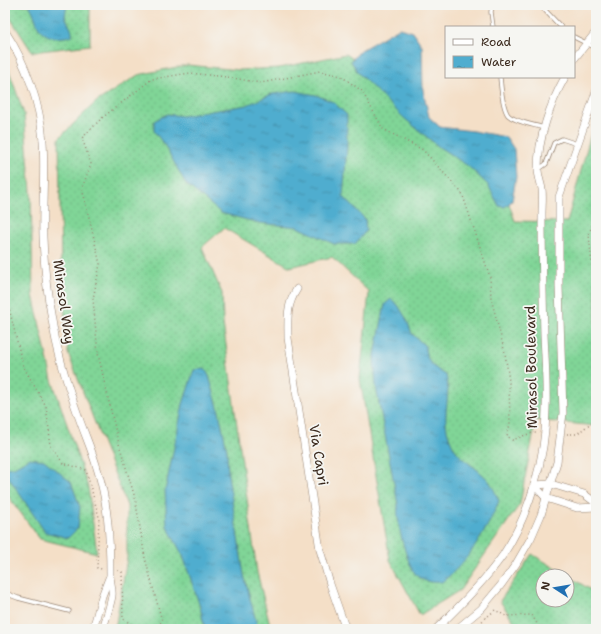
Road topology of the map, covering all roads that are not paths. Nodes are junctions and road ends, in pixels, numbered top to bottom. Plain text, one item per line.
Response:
1 (492, 5) edge
2 (540, 5) edge
3 (493, 26) edge
4 (559, 26) edge
5 (5, 31) edge
6 (596, 32) edge
7 (575, 38) edge
8 (586, 43) junction
9 (596, 48) edge
10 (575, 58) edge
11 (500, 78) edge
12 (564, 78) edge
13 (596, 92) edge
14 (544, 128) junction
15 (577, 144) junction
16 (538, 170) junction
17 (297, 289) dead end
18 (551, 484) junction
19 (534, 485) junction
20 (546, 498) junction
21 (596, 503) edge
22 (596, 507) edge
23 (110, 573) junction
24 (5, 593) edge
25 (69, 611) dead end
26 (346, 627) edge
27 (93, 629) edge
28 (103, 629) edge
29 (436, 629) edge
30 (457, 629) edge

1 - 3 lane
2 - 4 lane
5 - 23 street, Mirasol Way
6 - 8 street
7 - 8 lane
8 - 9 lane
8 - 10 street
11 - 14 lane
12 - 14 street, Mirasol Boulevard
13 - 15 street, Mirasol Boulevard
14 - 16 street, Mirasol Boulevard
15 - 16 lane
15 - 18 street, Mirasol Boulevard
16 - 19 street, Mirasol Boulevard
17 - 26 street, Via Capri
18 - 19 street
18 - 20 street, Mirasol Boulevard
18 - 21 street
19 - 20 street
19 - 29 street, Mirasol Boulevard
20 - 22 street
20 - 30 street, Mirasol Boulevard
23 - 27 street, Mirasol Way
23 - 28 street, Mirasol Way
24 - 25 lane

